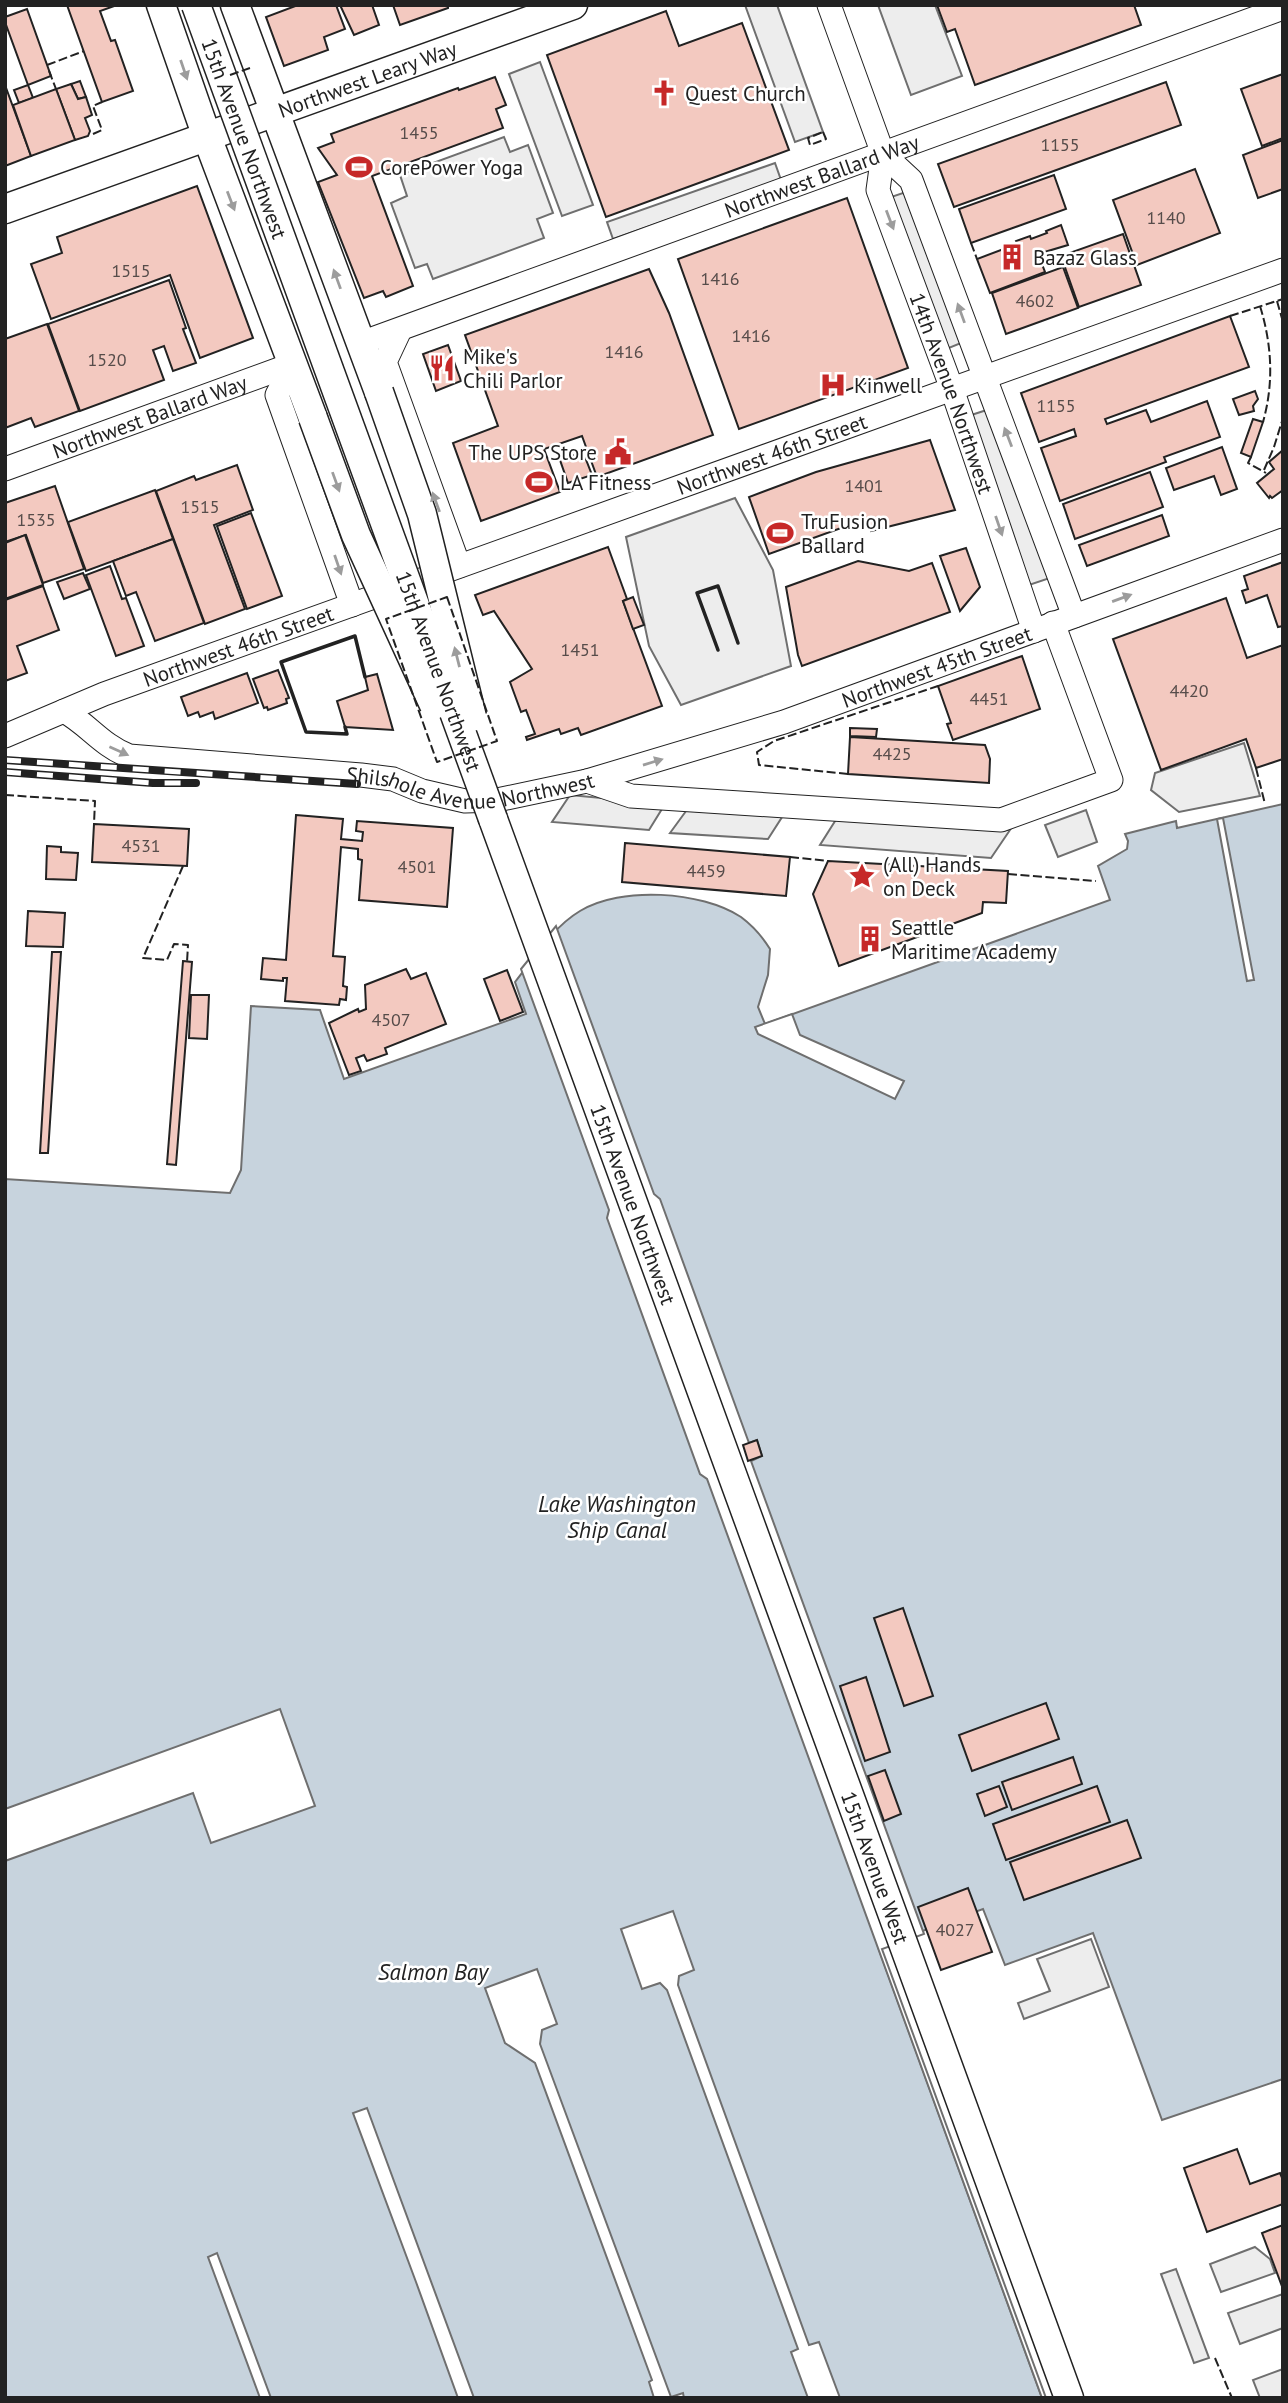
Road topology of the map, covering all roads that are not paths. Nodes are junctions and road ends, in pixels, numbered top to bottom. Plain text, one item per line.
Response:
1 (161, 5) edge
2 (196, 5) edge
3 (235, 5) edge
4 (573, 5) edge
5 (829, 5) edge
6 (1283, 8) edge
7 (275, 113) junction
8 (207, 137) junction
9 (883, 154) junction
10 (5, 209) edge
11 (1283, 270) edge
12 (400, 330) junction
13 (361, 343) junction
14 (293, 364) junction
15 (985, 377) junction
16 (226, 388) junction
17 (953, 389) junction
18 (277, 395) junction
19 (5, 469) edge
20 (1283, 540) edge
21 (459, 566) junction
22 (352, 605) junction
23 (1053, 623) junction
24 (64, 711) junction
25 (5, 736) edge
26 (1111, 780) joint
27 (587, 781) junction
28 (493, 819) junction
29 (682, 1338) joint
30 (1069, 2398) edge

1 -> 8 main road, 15th Avenue Northwest
2 - 28 main road, 15th Avenue Northwest, bridge
3 - 7 main road, 15th Avenue Northwest
4 - 7 main road, Northwest Leary Way
5 - 9 street, 14th Avenue Northwest
6 - 9 street, Northwest Ballard Way
7 - 8 main road, Northwest Leary Way
13 -> 7 main road, 15th Avenue Northwest
8 - 10 main road, Northwest Leary Way
8 -> 14 main road, 15th Avenue Northwest
9 - 12 street, Northwest Ballard Way
15 -> 9 street, 14th Avenue Northwest
9 -> 17 street, 14th Avenue Northwest
11 - 15 street, Northwest 46th Street
12 - 13 street, Northwest Ballard Way
21 -> 12 street
28 -> 13 main road, 15th Avenue Northwest, bridge
14 - 16 street, Northwest Ballard Way
14 - 18 street
14 -> 28 main road, 15th Avenue Northwest, bridge
15 - 17 street, Northwest 46th Street
23 -> 15 street, 14th Avenue Northwest
16 - 18 street
16 - 19 street, Northwest Ballard Way
17 - 21 street, Northwest 46th Street
17 -> 23 street, 14th Avenue Northwest
18 -> 22 street
23 -> 20 street, Northwest 45th Street
21 - 22 street, Northwest 46th Street
22 - 24 street, Northwest 46th Street
23 - 26 street, 14th Avenue Northwest
27 -> 23 street, Northwest 45th Street
24 - 25 street
24 -> 27 street, Shilshole Avenue Northwest
26 - 27 street, Shilshole Avenue Northwest
28 - 29 main road, 15th Avenue Northwest
29 - 30 main road, 15th Avenue West

